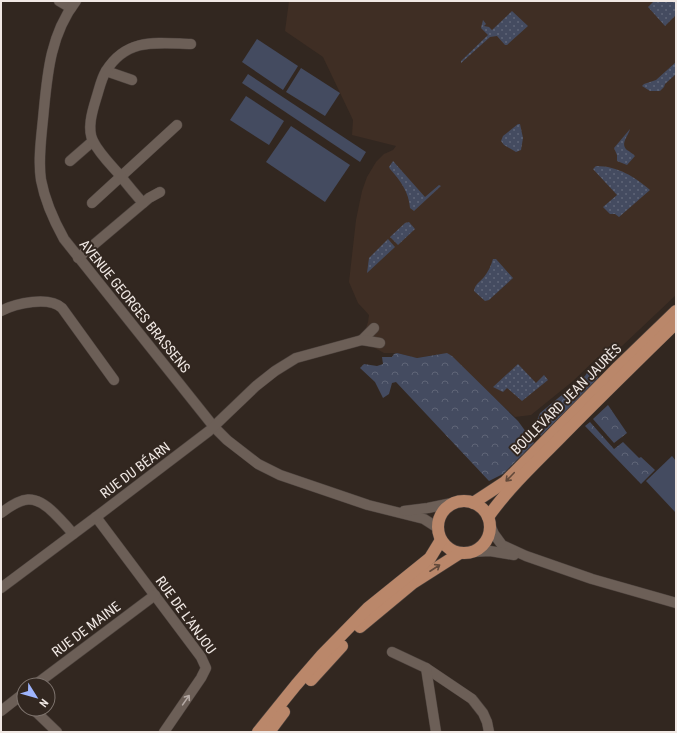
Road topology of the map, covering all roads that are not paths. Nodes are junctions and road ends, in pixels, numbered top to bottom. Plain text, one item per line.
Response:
1 (59, 1) edge
2 (73, 4) edge
3 (191, 44) dead end
4 (106, 71) junction
5 (132, 80) dead end
6 (177, 125) dead end
7 (94, 141) junction
8 (70, 161) dead end
9 (120, 176) junction
10 (160, 192) dead end
11 (92, 203) dead end
12 (143, 204) junction
13 (78, 258) junction
14 (1, 311) edge
15 (676, 311) edge
16 (676, 323) edge
17 (374, 328) dead end
18 (362, 340) junction
19 (380, 343) dead end
20 (114, 380) dead end
21 (214, 427) junction
22 (457, 502) junction
23 (472, 503) junction
24 (394, 512) junction
25 (1, 513) edge
26 (96, 518) junction
27 (489, 521) junction
28 (73, 534) junction
29 (440, 534) junction
30 (465, 553) junction
31 (526, 556) junction
32 (1, 588) edge
33 (155, 596) junction
34 (676, 603) edge
35 (392, 652) dead end
36 (426, 668) junction
37 (46, 677) edge
38 (16, 701) edge
39 (1, 711) edge
40 (41, 717) edge
41 (57, 732) edge
42 (164, 732) edge
43 (258, 732) edge
44 (269, 732) edge
45 (436, 732) edge
46 (489, 732) edge

1 - 2 street
2 - 13 street, AVENUE GEORGES BRASSENS
3 - 4 street
4 - 5 street
4 - 7 street
6 - 9 street
7 - 8 street
7 - 9 street
9 - 11 street
9 - 12 street
10 - 12 street
12 - 13 street
13 - 21 street, AVENUE GEORGES BRASSENS
14 - 20 street
15 -> 23 main road, BOULEVARD JEAN JAURÈS
16 - 27 main road, BOULEVARD JEAN JAURÈS
17 - 18 street
18 - 19 street
18 - 21 street, RUE DU BÉARN
21 - 24 street, AVENUE GEORGES BRASSENS
21 - 26 street, RUE DU BÉARN
22 - 23 main road
22 - 24 street, AVENUE GEORGES BRASSENS
22 - 29 main road
23 - 27 main road
24 - 29 street, AVENUE GEORGES BRASSENS
25 - 28 street
26 - 28 street, RUE DU BÉARN
26 - 33 street, RUE DE L'ANJOU
27 - 30 main road, BOULEVARD JEAN JAURÈS
27 - 31 street
28 - 32 street, RUE DU BÉARN
29 - 30 main road
29 - 43 main road
30 - 31 street
44 -> 30 main road, BOULEVARD JEAN JAURÈS
31 - 34 street
33 - 37 street, RUE DE MAINE
42 -> 33 street, RUE DE L'ANJOU
35 - 36 street
36 - 45 street
36 - 46 street
38 - 39 street
40 - 41 street

